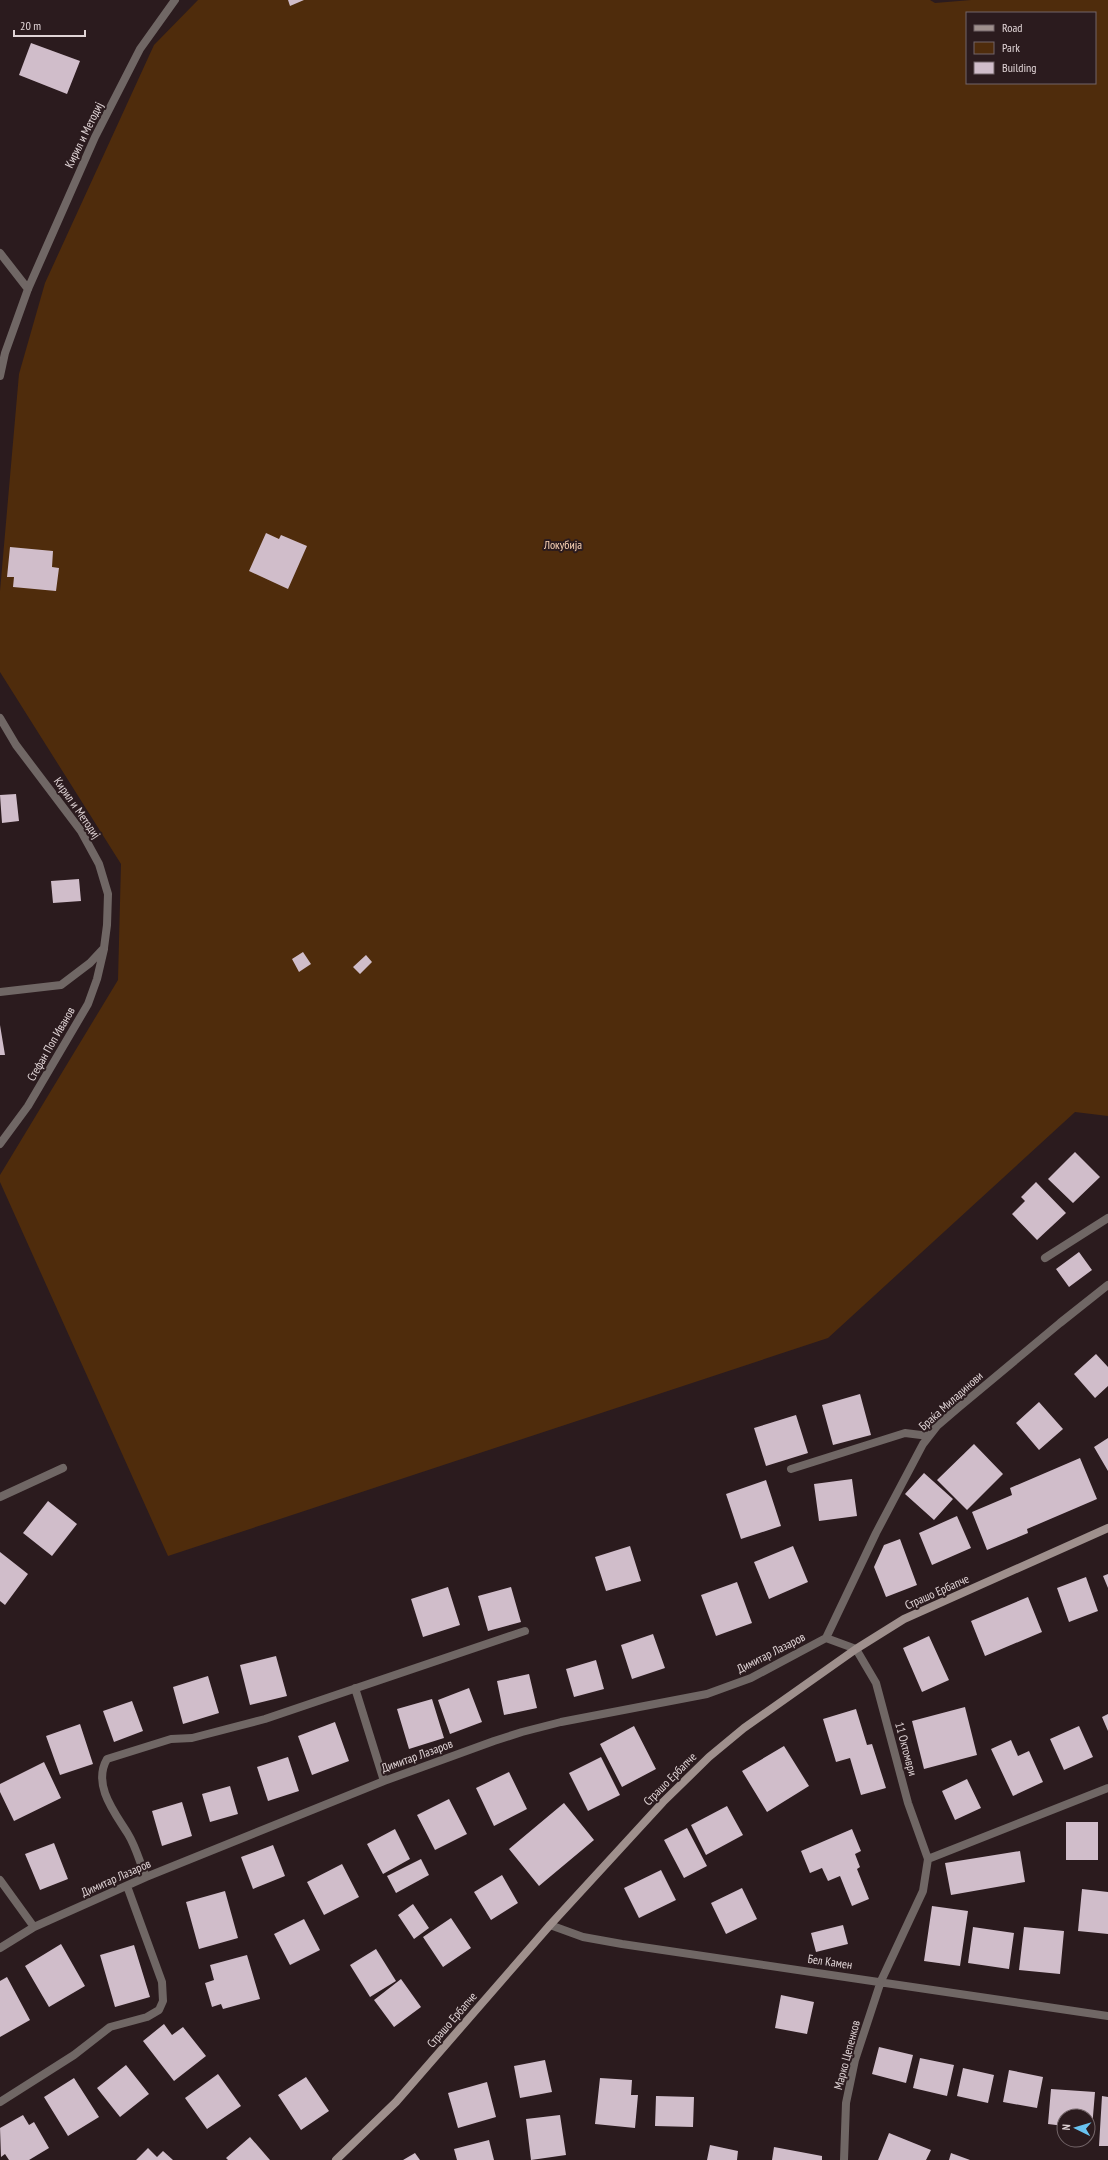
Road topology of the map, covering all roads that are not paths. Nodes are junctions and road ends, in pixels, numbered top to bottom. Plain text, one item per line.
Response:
1 (175, 0) edge
2 (0, 253) edge
3 (28, 289) junction
4 (0, 376) edge
5 (0, 718) edge
6 (104, 948) junction
7 (0, 992) edge
8 (0, 1144) edge
9 (1108, 1218) edge
10 (1045, 1258) dead end
11 (1108, 1285) edge
12 (929, 1436) junction
13 (63, 1468) dead end
14 (792, 1469) dead end
15 (0, 1497) edge
16 (1108, 1528) edge
17 (525, 1631) dead end
18 (826, 1638) junction
19 (856, 1649) junction
20 (356, 1688) junction
21 (384, 1781) junction
22 (1108, 1788) edge
23 (928, 1859) junction
24 (146, 1877) junction
25 (0, 1880) edge
26 (127, 1886) junction
27 (550, 1926) junction
28 (34, 1927) junction
29 (0, 1948) edge
30 (881, 1981) junction
31 (1108, 2016) edge
32 (0, 2102) edge
33 (336, 2160) edge
34 (844, 2160) edge

1 - 3 street, Кирил и Методиј
2 - 3 street
3 - 4 street, Кирил и Методиј
5 - 6 street, Кирил и Методиј
6 - 7 street
6 - 8 street, Стефан Поп Иванов
9 - 10 street
11 - 12 street, Браќа Миладинови
12 - 14 street
12 - 18 street, Браќа Миладинови
13 - 15 street
16 - 19 main road, Страшо Ербапче
17 - 20 street
18 - 19 street
18 - 21 street, Димитар Лазаров
19 - 23 street, 11 Октомври
19 - 27 main road, Страшо Ербапче
20 - 21 street
20 - 24 street
21 - 24 street, Димитар Лазаров
22 - 23 street
23 - 30 street, 11 Октомври
24 - 26 street, Димитар Лазаров
25 - 28 street
26 - 28 street, Димитар Лазаров
26 - 32 street
27 - 30 street, Бел Камен
27 - 33 main road, Страшо Ербапче
28 - 29 street, Димитар Лазаров
30 - 31 street, Бел Камен
30 - 34 street, Марко Цепенков

